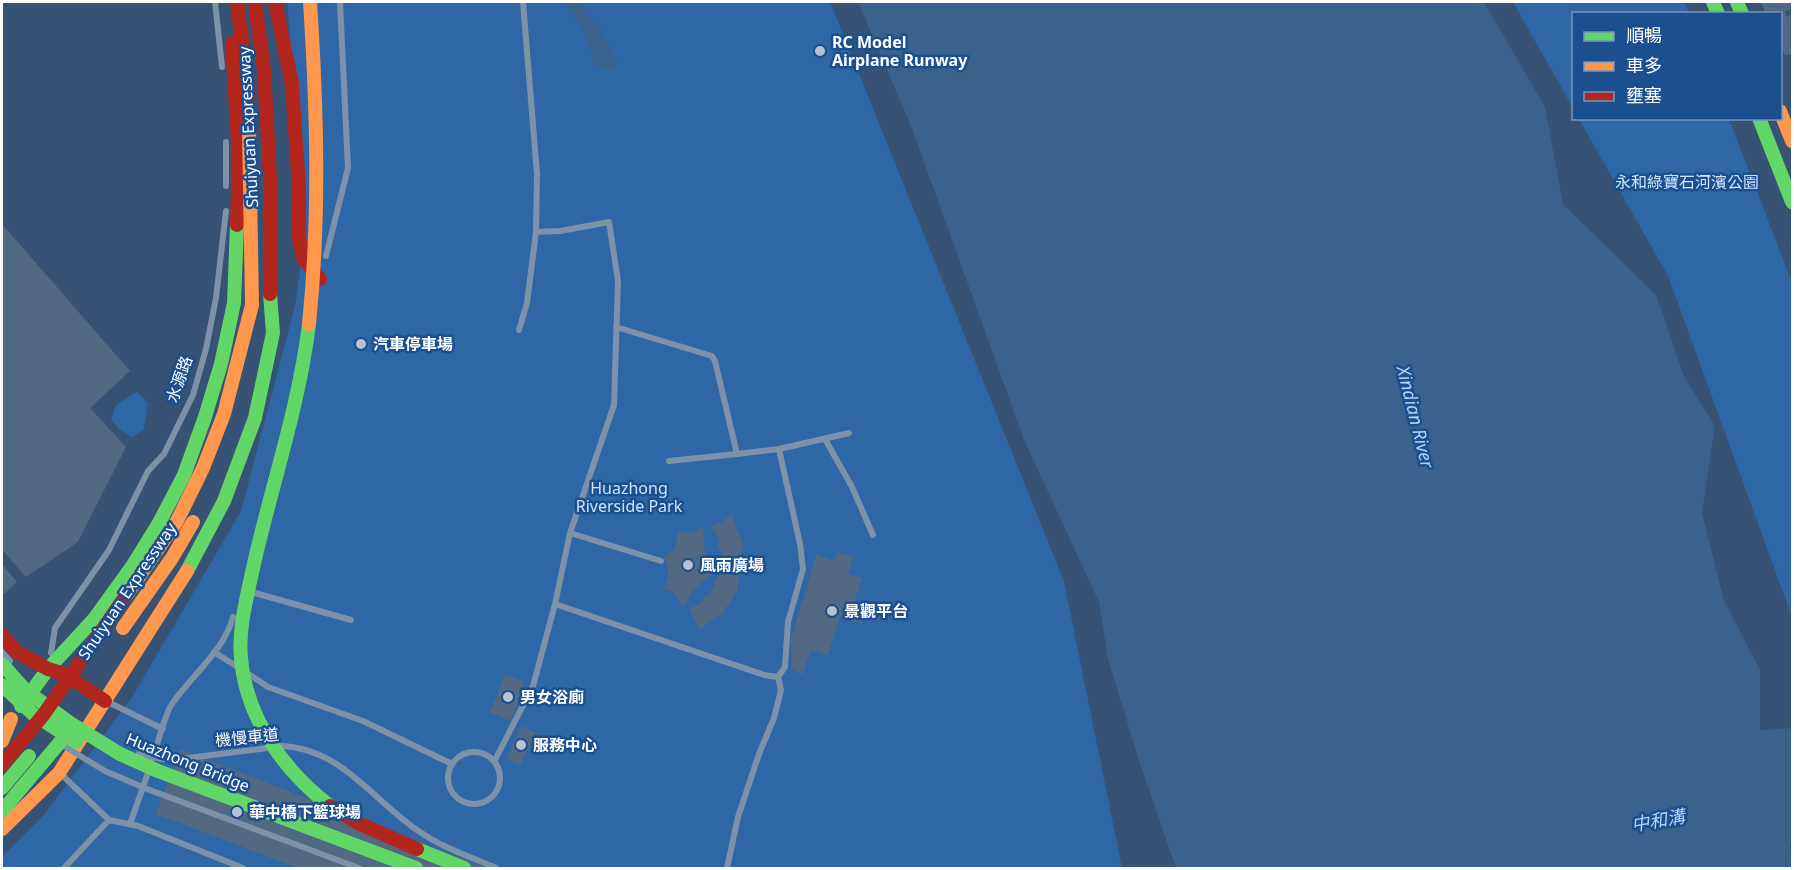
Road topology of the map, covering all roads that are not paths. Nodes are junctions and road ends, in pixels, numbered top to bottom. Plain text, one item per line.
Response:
1 (214, 2) edge
2 (235, 2) edge
3 (255, 2) edge
4 (275, 2) edge
5 (310, 2) edge
6 (340, 2) edge
7 (524, 2) edge
8 (222, 72) dead end
9 (1786, 116) edge
10 (1760, 120) edge
11 (226, 129) dead end
12 (1792, 141) edge
13 (226, 195) dead end
14 (1792, 202) edge
15 (226, 206) dead end
16 (536, 232) junction
17 (320, 279) junction
18 (270, 301) junction
19 (616, 327) junction
20 (519, 330) dead end
21 (245, 399) dead end
22 (849, 433) dead end
23 (279, 435) dead end
24 (825, 439) junction
25 (779, 449) junction
26 (737, 454) junction
27 (273, 457) dead end
28 (669, 461) dead end
29 (199, 510) dead end
30 (570, 533) junction
31 (873, 535) dead end
32 (661, 561) dead end
33 (243, 566) joint
34 (240, 589) dead end
35 (555, 604) junction
36 (235, 607) dead end
37 (351, 620) dead end
38 (2, 635) edge
39 (116, 638) dead end
40 (2, 652) edge
41 (214, 652) junction
42 (241, 658) junction
43 (11, 661) edge
44 (48, 669) junction
45 (90, 675) dead end
46 (778, 677) junction
47 (31, 683) dead end
48 (2, 685) edge
49 (2, 696) edge
50 (105, 701) junction
51 (5, 719) edge
52 (163, 729) junction
53 (50, 739) junction
54 (2, 741) edge
55 (115, 742) dead end
56 (131, 751) dead end
57 (495, 760) junction
58 (2, 765) edge
59 (452, 765) junction
60 (60, 773) junction
61 (2, 788) edge
62 (2, 811) edge
63 (110, 820) junction
64 (130, 824) junction
65 (2, 829) edge
66 (63, 868) edge
67 (243, 868) edge
68 (359, 868) edge
69 (384, 868) edge
70 (416, 868) edge
71 (464, 868) edge
72 (496, 868) edge
73 (727, 868) edge

1 - 8 lane
2 - 44 main road
2 - 58 main road, Shuiyuan Expressway, bridge
3 - 18 main road, Shuiyuan Expressway
4 - 17 main road
5 - 42 main road, bridge
6 - 17 lane
7 - 16 lane
9 - 12 main road
10 - 14 main road
11 - 13 lane
15 - 44 lane, 水源路
16 - 19 lane
16 - 20 lane
17 - 23 lane
18 - 21 main road, Shuiyuan Expressway
18 - 50 main road
19 - 26 lane
19 - 30 lane
22 - 24 lane
24 - 25 lane
24 - 31 lane
25 - 26 lane
25 - 46 lane
26 - 28 lane
27 - 33 lane
29 - 39 main road, Shuiyuan Expressway, bridge
30 - 32 lane
30 - 35 lane
33 - 42 main road, bridge
34 - 37 lane
35 - 46 lane
35 - 57 lane
36 - 41 lane
38 - 43 main road, Huazhong Bridge
40 - 43 lane, bridge
41 - 52 lane
41 - 59 lane
42 - 71 main road, bridge
43 - 44 main road
43 - 49 main road
43 - 70 main road, Huazhong Bridge, bridge
44 - 50 main road
44 - 51 main road, 水源路
45 - 53 main road, Shuiyuan Expressway, bridge
46 - 73 lane
47 - 55 lane
48 - 53 main road, Huazhong Bridge, bridge
49 - 53 lane
50 - 52 lane
50 - 60 main road
51 - 54 main road, 水源路
51 - 60 main road
52 - 64 lane
53 - 61 main road, Shuiyuan Expressway, bridge
53 - 62 main road, bridge
53 - 68 lane, bridge
53 - 69 main road, Huazhong Bridge, bridge
56 - 72 lane, 機慢車道, bridge
57 - 59 lane
57 - 59 lane
60 - 63 lane
60 - 65 main road
63 - 64 lane
63 - 66 lane
64 - 67 lane

